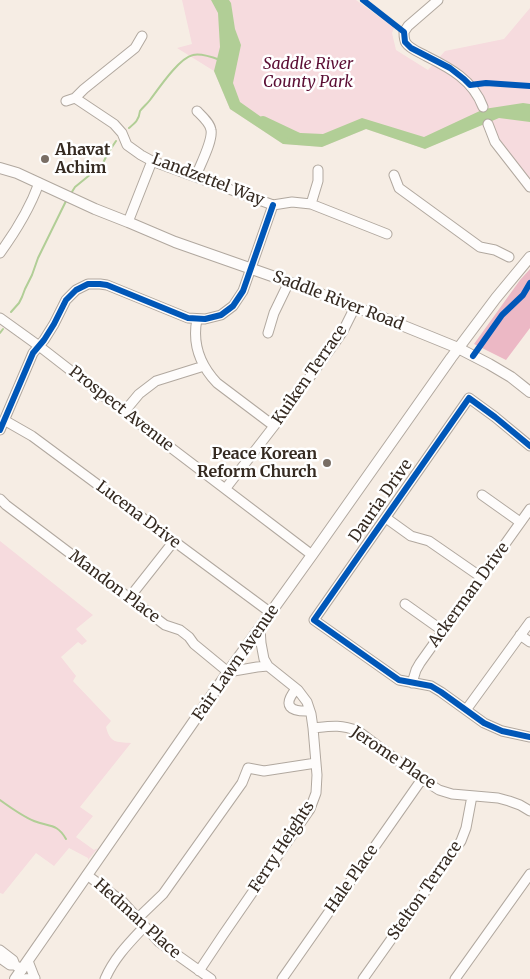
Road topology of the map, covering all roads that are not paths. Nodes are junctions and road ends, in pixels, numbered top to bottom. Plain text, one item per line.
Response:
1 (438, 0) edge
2 (142, 36) dead end
3 (483, 107) dead end
4 (197, 111) dead end
5 (488, 124) dead end
6 (152, 160) junction
7 (0, 168) edge
8 (318, 170) dead end
9 (394, 174) dead end
10 (196, 176) junction
11 (39, 182) junction
12 (530, 187) edge
13 (311, 204) junction
14 (273, 205) junction
15 (128, 222) junction
16 (387, 234) dead end
17 (0, 253) edge
18 (510, 257) dead end
19 (530, 257) edge
20 (251, 268) junction
21 (289, 282) junction
22 (356, 307) junction
23 (0, 318) edge
24 (197, 319) junction
25 (268, 333) dead end
26 (39, 346) junction
27 (458, 348) junction
28 (204, 366) junction
29 (530, 392) edge
30 (124, 412) junction
31 (4, 420) junction
32 (274, 426) junction
33 (0, 430) edge
34 (530, 446) edge
35 (226, 488) junction
36 (482, 495) dead end
37 (0, 499) edge
38 (530, 509) edge
39 (386, 518) junction
40 (520, 522) junction
41 (174, 541) junction
42 (312, 555) junction
43 (481, 577) junction
44 (129, 598) junction
45 (404, 604) dead end
46 (271, 613) junction
47 (530, 622) edge
48 (260, 628) junction
49 (443, 631) junction
50 (520, 635) junction
51 (530, 642) edge
52 (268, 666) junction
53 (228, 672) junction
54 (412, 683) junction
55 (296, 689) junction
56 (466, 710) junction
57 (310, 711) junction
58 (313, 728) junction
59 (530, 736) edge
60 (316, 763) junction
61 (422, 779) junction
62 (472, 796) junction
63 (530, 811) edge
64 (530, 874) edge
65 (87, 875) junction
66 (138, 918) junction
67 (144, 927) junction
68 (0, 950) edge
69 (0, 958) edge
70 (28, 961) junction
71 (20, 971) edge
72 (199, 971) junction
73 (15, 979) edge
74 (35, 979) edge
75 (105, 979) edge
76 (211, 979) edge
77 (282, 979) edge
78 (364, 979) edge
79 (455, 979) edge

1 - 3 street
2 - 6 street, Landzettel Way
4 - 10 street
5 - 12 street
6 - 10 street, Landzettel Way
6 - 15 street
7 - 11 main road, Saddle River Road
8 - 13 street
9 - 18 street
10 - 14 street, Landzettel Way
11 - 15 main road, Saddle River Road
11 - 17 street
13 - 14 street, Landzettel Way
13 - 16 street, Landzettel Way
14 - 20 street
15 - 20 main road, Saddle River Road
19 - 27 main road, Fair Lawn Avenue
20 - 21 main road, Saddle River Road
20 - 24 street
21 - 22 main road, Saddle River Road
21 - 25 street
22 - 27 main road, Saddle River Road
22 - 32 street, Kuiken Terrace
23 - 26 street, Prospect Avenue
24 - 26 street
24 - 28 street
26 - 30 street, Prospect Avenue
26 - 31 street
27 - 29 main road, Saddle River Road
27 - 42 main road, Fair Lawn Avenue
28 - 30 street
28 - 32 street
30 - 35 street, Prospect Avenue
31 - 33 street
31 - 41 street, Lucena Drive
32 - 35 street, Kuiken Terrace
34 - 39 street, Dauria Drive
35 - 42 street, Prospect Avenue
36 - 40 street
37 - 44 street, Mandon Place
38 - 40 street, Ackerman Drive
39 - 43 street
39 - 54 street, Dauria Drive
40 - 43 street, Ackerman Drive
41 - 44 street
41 - 46 street, Lucena Drive
42 - 46 main road, Fair Lawn Avenue
43 - 49 street, Ackerman Drive
44 - 53 street, Mandon Place
45 - 49 street
46 - 48 main road, Fair Lawn Avenue
47 - 50 street
48 - 52 street
48 - 53 main road, Fair Lawn Avenue
49 - 54 street, Ackerman Drive
50 - 51 street
50 - 56 street
52 - 53 street
52 - 55 street, Ferry Heights
53 - 65 main road, Fair Lawn Avenue
54 - 56 street
55 - 57 street, Ferry Heights
55 - 57 street
56 - 59 street
57 - 58 street, Ferry Heights
58 - 60 street, Ferry Heights
58 - 61 street, Jerome Place
60 - 66 street
60 - 72 street, Ferry Heights
61 - 62 street, Jerome Place
61 - 77 street, Hale Place
62 - 63 street, Jerome Place
62 - 78 street, Stelton Terrace
64 - 79 street
65 - 66 street, Hedman Place
65 - 70 main road, Fair Lawn Avenue
66 - 67 street, Hedman Place
67 - 72 street, Hedman Place
67 - 75 street
68 - 71 street
69 - 71 street
70 - 71 main road, Fair Lawn Avenue
70 - 74 street
71 - 73 main road, Fair Lawn Avenue
71 - 74 street
72 - 76 street, Hedman Place

